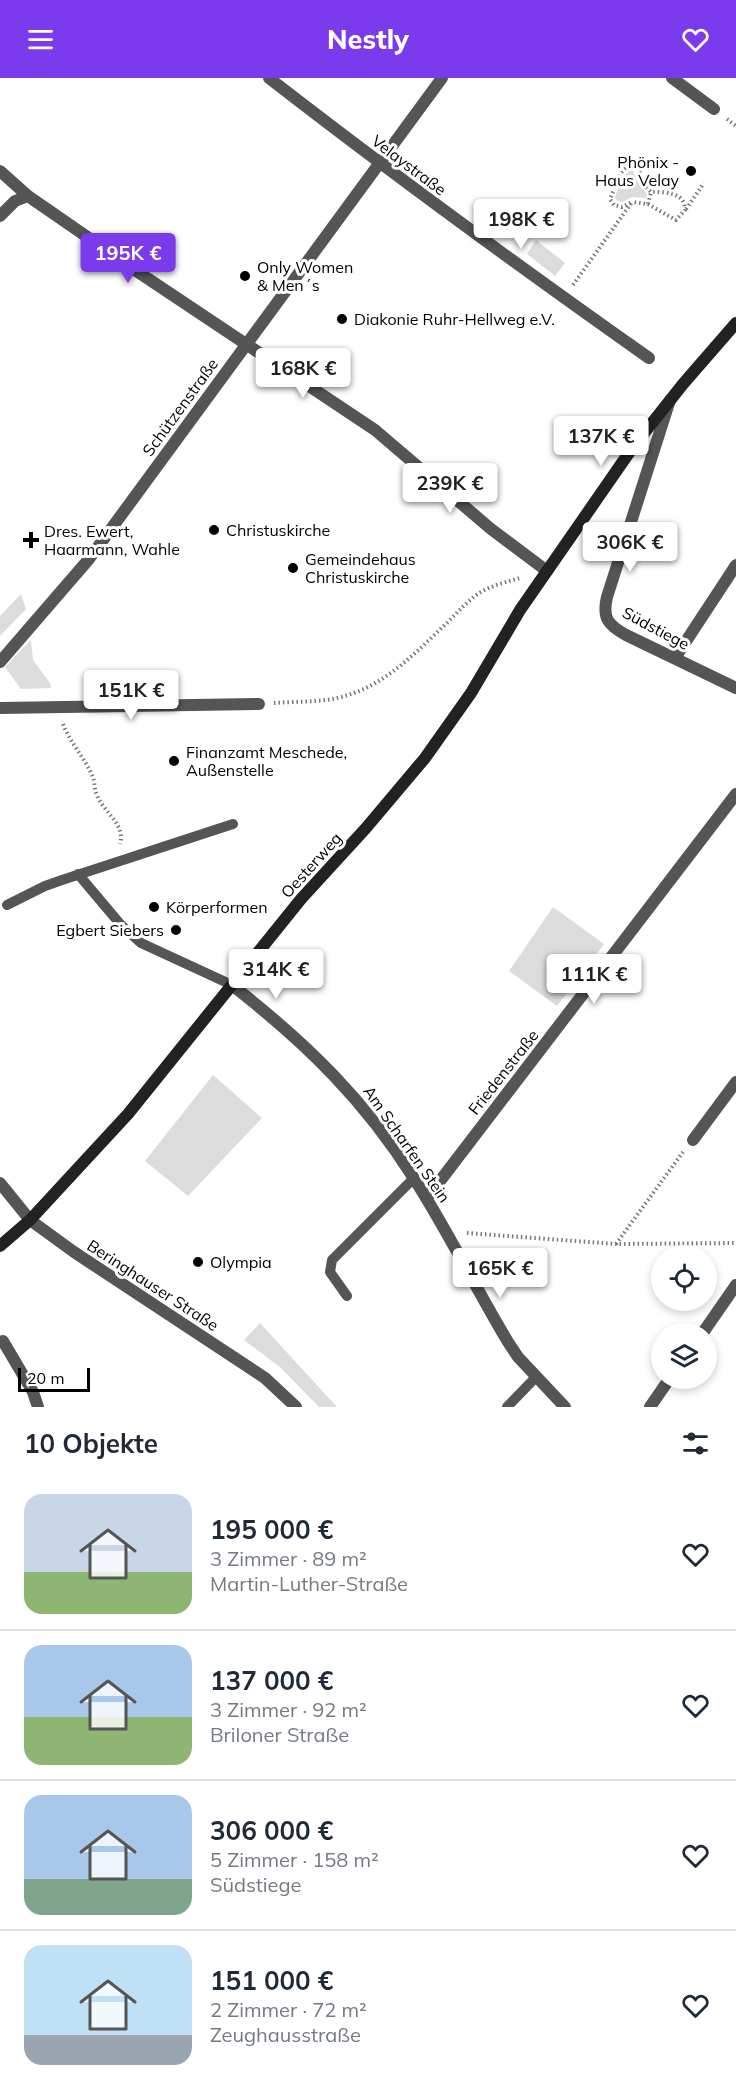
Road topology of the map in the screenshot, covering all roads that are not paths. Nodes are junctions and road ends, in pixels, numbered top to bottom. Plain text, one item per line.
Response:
1 (269, 78) edge
2 (442, 78) edge
3 (672, 78) edge
4 (714, 110) dead end
5 (379, 164) junction
6 (0, 171) edge
7 (28, 196) junction
8 (0, 216) edge
9 (736, 323) edge
10 (247, 344) junction
11 (649, 358) dead end
12 (671, 399) junction
13 (736, 566) edge
14 (547, 571) junction
15 (675, 658) junction
16 (0, 662) edge
17 (736, 688) edge
18 (259, 704) road end
19 (0, 708) edge
20 (736, 794) edge
21 (233, 824) dead end
22 (78, 874) junction
23 (7, 905) dead end
24 (232, 985) junction
25 (736, 1082) edge
26 (693, 1140) road end
27 (414, 1178) junction
28 (0, 1183) edge
29 (427, 1198) junction
30 (30, 1220) junction
31 (0, 1246) edge
32 (736, 1285) edge
33 (347, 1296) dead end
34 (710, 1323) edge
35 (3, 1341) dead end
36 (536, 1377) junction
37 (662, 1389) edge
38 (38, 1407) edge
39 (296, 1407) edge
40 (507, 1407) edge
41 (565, 1407) edge
42 (650, 1407) edge

1 - 5 street, Velaystraße
2 - 5 street, Schützenstraße
3 - 4 street
5 - 10 street, Schützenstraße
5 - 11 street, Velaystraße
6 - 7 street
7 - 8 street
7 - 10 street
9 - 12 main road, Oesterweg
10 - 14 street
10 - 16 street, Schützenstraße
12 - 14 main road, Oesterweg
12 - 15 street, Südstiege
13 - 15 street
14 - 24 main road, Oesterweg
15 - 17 street, Südstiege
18 - 19 street
20 - 29 street, Friedenstraße
21 - 22 lane
22 - 23 lane
22 - 24 lane
24 - 27 street, Am Scharfen Stein
24 - 30 main road, Oesterweg
25 - 26 street
27 - 29 street, Am Scharfen Stein
27 - 33 lane
28 - 30 street, Beringhauser Straße
29 - 36 street, Am Scharfen Stein
30 - 31 main road, Oesterweg
30 - 39 street, Beringhauser Straße
32 - 34 street
35 - 38 street
36 - 40 lane
36 - 41 street, Am Scharfen Stein
37 - 42 street

